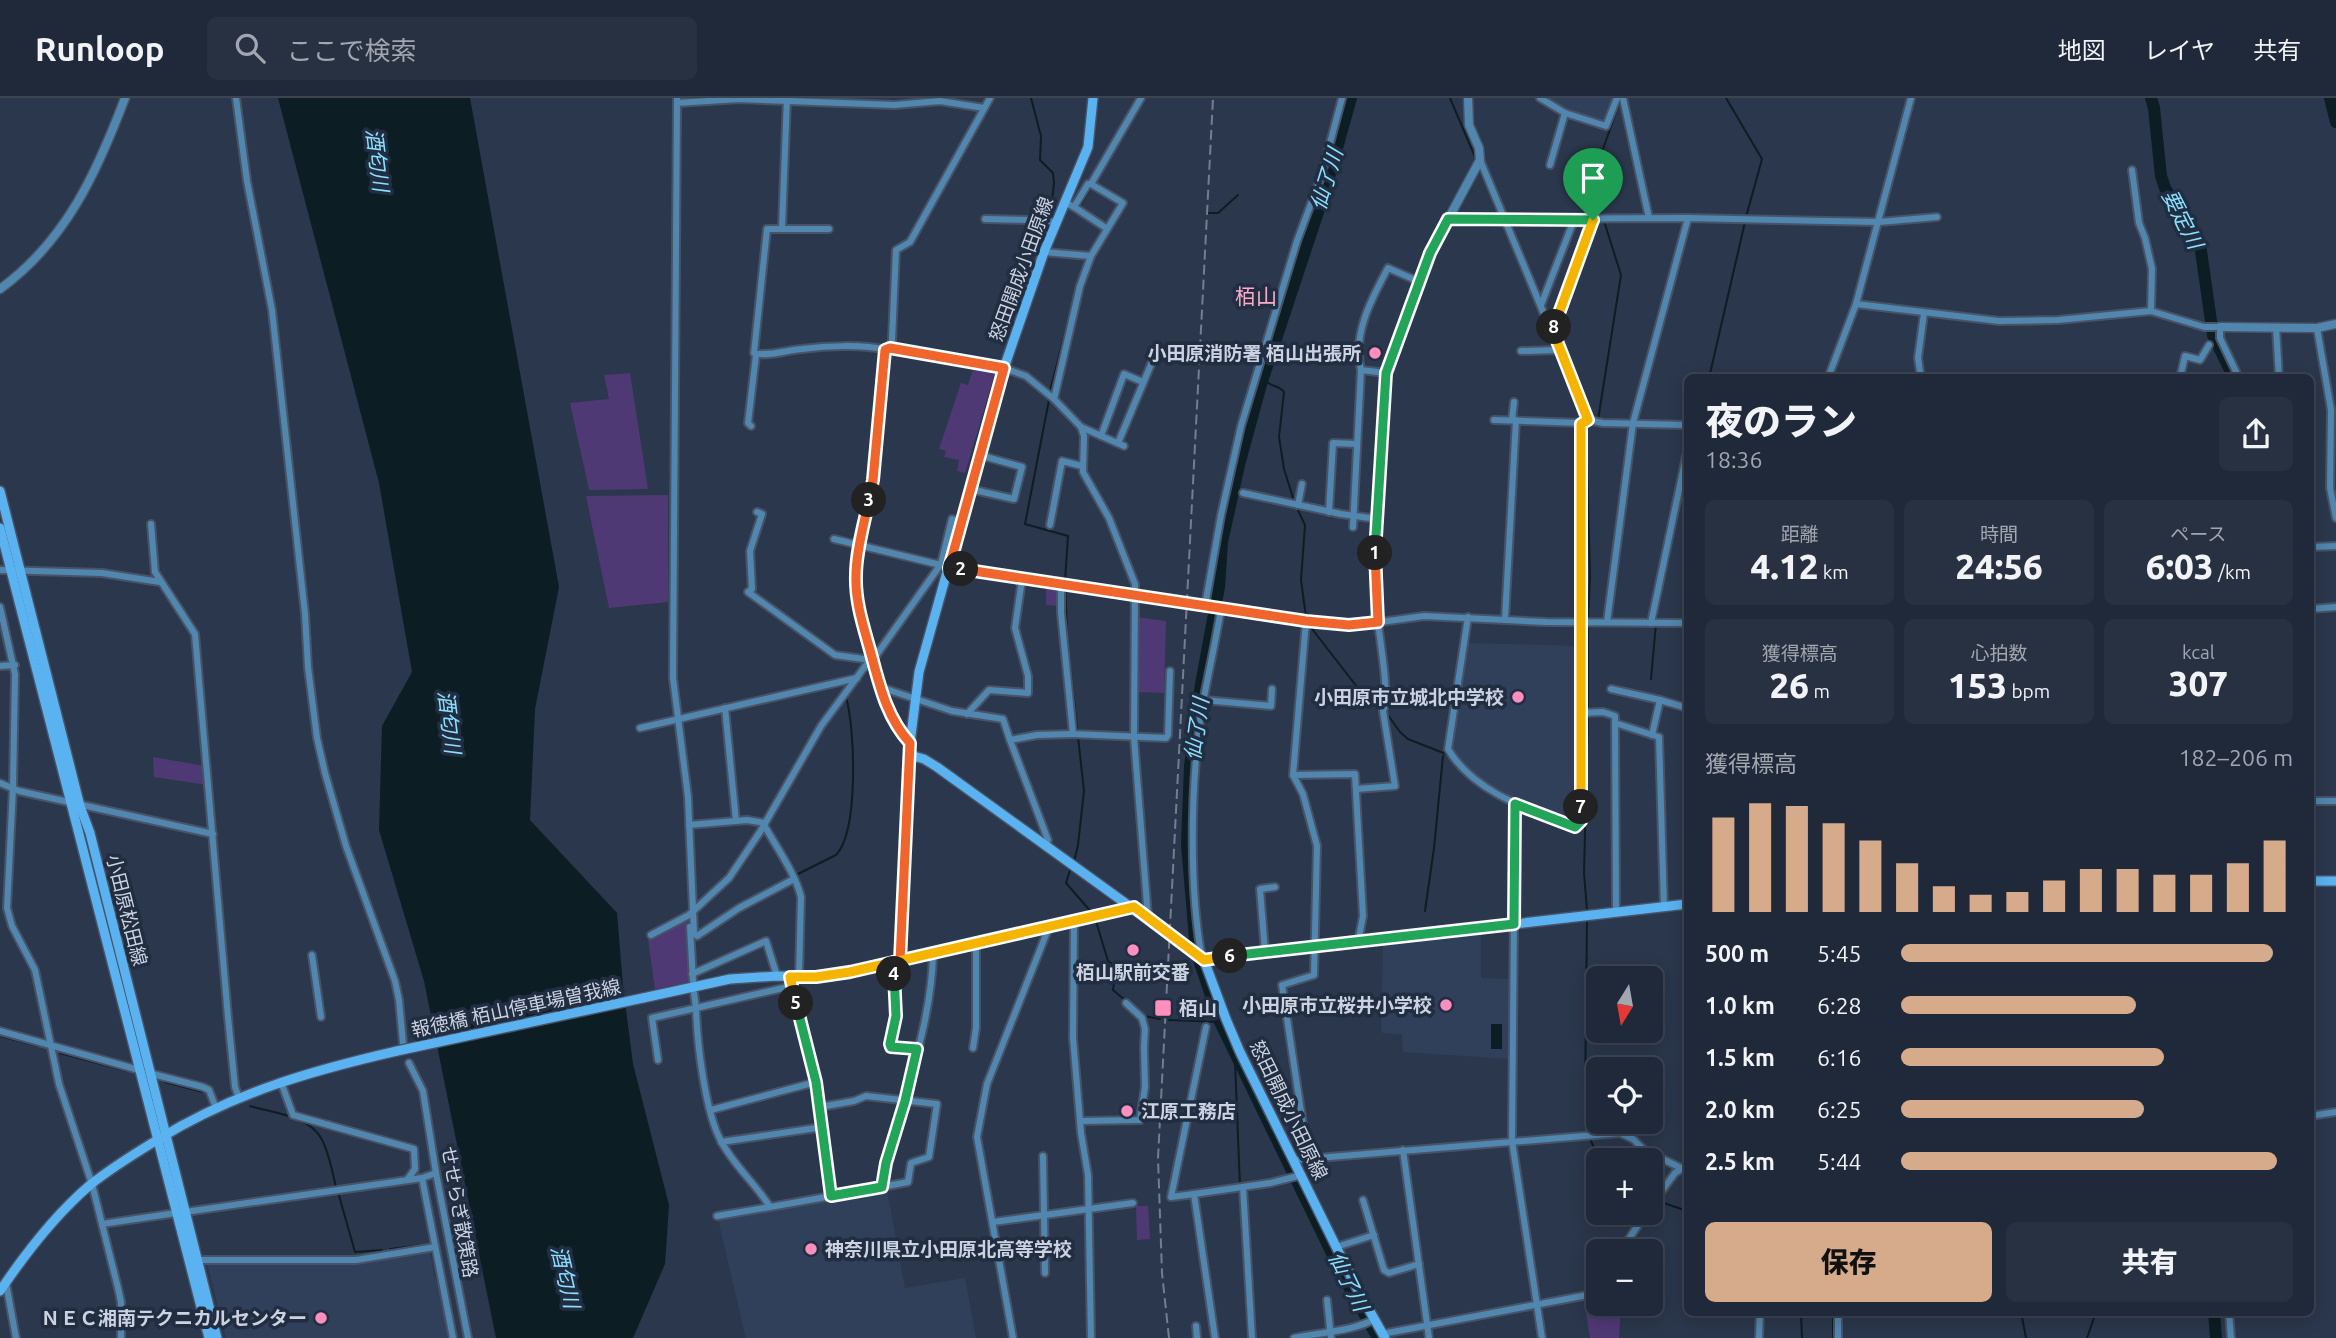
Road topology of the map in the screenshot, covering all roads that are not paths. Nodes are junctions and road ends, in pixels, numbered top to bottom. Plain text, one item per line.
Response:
1 (125, 98) edge
2 (236, 98) edge
3 (990, 98) edge
4 (1093, 98) edge
5 (1141, 98) edge
6 (1342, 98) edge
7 (1468, 98) edge
8 (1540, 98) edge
9 (1617, 98) edge
10 (1623, 98) edge
11 (1911, 98) edge
12 (788, 99) edge
13 (677, 101) edge
14 (876, 101) edge
15 (984, 108) junction
16 (1565, 113) junction
17 (1478, 164) junction
18 (1550, 165) dead end
19 (2132, 170) dead end
20 (1091, 184) junction
21 (1065, 202) junction
22 (1074, 207) junction
23 (1937, 217) dead end
24 (1648, 218) junction
25 (1688, 218) junction
26 (985, 219) dead end
27 (1448, 219) junction
28 (1504, 219) junction
29 (1574, 220) junction
30 (1593, 220) junction
31 (1056, 222) junction
32 (1880, 222) junction
33 (782, 228) junction
34 (1107, 228) junction
35 (829, 229) dead end
36 (1044, 252) junction
37 (1091, 256) junction
38 (1420, 282) junction
39 (0, 289) edge
40 (1856, 304) junction
41 (1541, 305) junction
42 (2151, 311) junction
43 (1924, 313) junction
44 (2336, 324) edge
45 (2220, 327) junction
46 (2276, 327) junction
47 (2317, 328) junction
48 (1553, 331) junction
49 (2209, 345) dead end
50 (887, 349) junction
51 (1560, 350) junction
52 (1521, 351) dead end
53 (756, 355) junction
54 (1155, 355) dead end
55 (1004, 368) junction
56 (1361, 370) junction
57 (1386, 373) junction
58 (1830, 374) edge
59 (1920, 374) edge
60 (2181, 374) edge
61 (2237, 374) edge
62 (2279, 374) edge
63 (1143, 382) junction
64 (1054, 399) junction
65 (1514, 402) dead end
66 (1494, 420) dead end
67 (1514, 420) junction
68 (1586, 422) junction
69 (1633, 423) junction
70 (1684, 425) edge
71 (751, 426) dead end
72 (1081, 427) junction
73 (1101, 436) junction
74 (1357, 444) junction
75 (979, 455) junction
76 (1082, 466) junction
77 (1684, 466) edge
78 (1302, 484) dead end
79 (970, 489) junction
80 (0, 491) edge
81 (1243, 493) dead end
82 (1296, 505) junction
83 (757, 512) dead end
84 (1329, 512) junction
85 (1354, 516) junction
86 (2336, 518) edge
87 (1377, 519) junction
88 (151, 524) dead end
89 (1050, 525) dead end
90 (1353, 527) dead end
91 (0, 528) edge
92 (834, 539) dead end
93 (2314, 545) edge
94 (2336, 546) edge
95 (860, 547) junction
96 (942, 566) junction
97 (10, 570) edge
98 (1023, 579) junction
99 (160, 582) junction
100 (1061, 586) junction
101 (1134, 596) junction
102 (0, 607) edge
103 (1207, 607) junction
104 (2336, 607) edge
105 (1222, 609) junction
106 (2314, 609) edge
107 (1468, 617) junction
108 (1505, 619) junction
109 (1307, 621) junction
110 (1378, 622) junction
111 (1580, 622) junction
112 (1607, 622) junction
113 (1651, 623) junction
114 (1684, 623) edge
115 (872, 662) junction
116 (15, 665) junction
117 (0, 666) edge
118 (1170, 671) dead end
119 (857, 678) junction
120 (880, 687) junction
121 (1272, 689) dead end
122 (1611, 689) dead end
123 (914, 700) junction
124 (1204, 700) junction
125 (1660, 700) junction
126 (1684, 707) edge
127 (725, 708) junction
128 (1581, 713) junction
129 (967, 714) junction
130 (678, 720) junction
131 (1615, 723) junction
132 (640, 729) dead end
133 (1073, 734) junction
134 (1652, 735) junction
135 (1134, 738) junction
136 (1010, 740) junction
137 (910, 743) junction
138 (910, 755) junction
139 (1293, 775) junction
140 (0, 783) edge
141 (13, 788) junction
142 (1356, 789) junction
143 (2314, 801) edge
144 (2336, 801) edge
145 (70, 802) junction
146 (80, 806) junction
147 (1514, 808) junction
148 (736, 821) junction
149 (764, 824) junction
150 (689, 825) junction
151 (213, 834) junction
152 (1046, 844) junction
153 (794, 879) junction
154 (2314, 881) edge
155 (2336, 881) edge
156 (3, 885) edge
157 (1275, 887) dead end
158 (1684, 904) edge
159 (1664, 906) junction
160 (1134, 907) junction
161 (1616, 912) junction
162 (691, 914) junction
163 (1148, 918) junction
164 (1074, 921) junction
165 (1514, 924) junction
166 (1049, 927) junction
167 (692, 933) junction
168 (651, 935) dead end
169 (1358, 942) junction
170 (976, 944) junction
171 (1315, 946) junction
172 (1265, 952) junction
173 (933, 954) junction
174 (312, 955) dead end
175 (1203, 959) junction
176 (897, 962) junction
177 (1208, 971) junction
178 (1198, 975) dead end
179 (777, 976) junction
180 (794, 980) junction
181 (694, 993) dead end
182 (1126, 1003) dead end
183 (696, 1007) junction
184 (321, 1017) dead end
185 (1206, 1027) dead end
186 (0, 1031) edge
187 (49, 1044) junction
188 (400, 1047) junction
189 (973, 1048) dead end
190 (917, 1049) junction
191 (657, 1060) dead end
192 (409, 1063) dead end
193 (139, 1070) junction
194 (149, 1073) junction
195 (281, 1081) junction
196 (816, 1082) junction
197 (238, 1099) junction
198 (905, 1101) junction
199 (219, 1107) junction
200 (820, 1107) junction
201 (711, 1110) junction
202 (2336, 1112) edge
203 (2314, 1115) edge
204 (1080, 1121) junction
205 (823, 1127) junction
206 (161, 1137) junction
207 (1512, 1141) junction
208 (721, 1142) junction
209 (1403, 1150) junction
210 (1043, 1156) dead end
211 (1308, 1158) junction
212 (1293, 1160) junction
213 (1684, 1167) edge
214 (436, 1173) junction
215 (1297, 1177) junction
216 (422, 1178) junction
217 (407, 1180) junction
218 (92, 1184) junction
219 (882, 1187) junction
220 (1243, 1187) junction
221 (1663, 1191) edge
222 (1194, 1194) junction
223 (831, 1196) junction
224 (1363, 1200) dead end
225 (1133, 1203) dead end
226 (770, 1207) junction
227 (1089, 1209) junction
228 (181, 1212) junction
229 (717, 1216) dead end
230 (1043, 1216) junction
231 (993, 1222) junction
232 (102, 1224) junction
233 (1374, 1235) junction
234 (435, 1247) junction
235 (1336, 1247) junction
236 (197, 1260) junction
237 (1419, 1265) junction
238 (1045, 1273) dead end
239 (3, 1287) edge
240 (1586, 1295) edge
241 (1327, 1300) dead end
242 (1539, 1305) junction
243 (1760, 1316) edge
244 (1838, 1316) edge
245 (2229, 1316) edge
246 (1371, 1321) junction
247 (1427, 1324) junction
248 (1196, 1326) dead end
249 (1331, 1335) edge
250 (1384, 1336) edge
251 (16, 1338) edge
252 (121, 1338) edge
253 (209, 1338) edge
254 (217, 1338) edge
255 (453, 1338) edge
256 (468, 1338) edge
257 (1013, 1338) edge
258 (1091, 1338) edge
259 (1197, 1338) edge
260 (1215, 1338) edge
261 (1252, 1338) edge
262 (1294, 1338) edge
263 (1429, 1338) edge
264 (1542, 1338) edge
265 (1759, 1338) edge
266 (1838, 1338) edge
267 (2231, 1338) edge

1 - 39 street
2 - 188 street
3 - 15 street
4 - 21 main road, 怒田開成小田原線
5 - 20 street
6 - 103 street
7 - 17 street
8 - 16 street
9 - 16 street
10 - 24 street
11 - 32 street
12 - 13 street
12 - 14 street
12 - 33 street
13 - 130 street
14 - 15 street
15 - 50 street
16 - 18 street
17 - 27 street
17 - 28 street
19 - 42 street
20 - 22 street
20 - 34 street
21 - 22 street
21 - 31 main road, 怒田開成小田原線
22 - 34 street
23 - 32 street
24 - 25 street
24 - 30 street
25 - 32 street
25 - 69 street
26 - 31 street
27 - 28 street
27 - 38 street
28 - 29 street
28 - 41 street
29 - 30 street
29 - 41 street
30 - 48 street
31 - 36 main road, 怒田開成小田原線
32 - 40 street
33 - 35 street
33 - 53 street
34 - 37 street
36 - 37 street
36 - 55 main road, 怒田開成小田原線
37 - 64 street
38 - 56 street
38 - 57 street
40 - 43 street
40 - 58 street
41 - 48 street
42 - 43 street
42 - 45 street
43 - 59 street
44 - 47 street
45 - 46 street
45 - 61 street
46 - 47 street
46 - 62 street
47 - 86 street
48 - 51 street
49 - 60 street
50 - 53 street
50 - 55 street
50 - 95 street
51 - 52 street
51 - 68 street
53 - 71 street
54 - 63 street
55 - 64 street
55 - 75 main road, 怒田開成小田原線
56 - 57 street
56 - 74 street
57 - 87 street
63 - 73 street
63 - 73 street
64 - 72 street
65 - 67 street
66 - 67 street
67 - 68 street
67 - 108 street
68 - 69 street
68 - 111 street
69 - 70 street
69 - 112 street
72 - 73 street
72 - 76 street
74 - 84 street
74 - 85 street
75 - 79 main road, 怒田開成小田原線
75 - 79 street
76 - 89 street
76 - 101 street
77 - 113 street
78 - 82 street
79 - 96 main road, 怒田開成小田原線
80 - 97 main road, 小田原松田線
81 - 82 street
82 - 84 street
83 - 115 street
84 - 85 street
85 - 87 street
85 - 90 street
87 - 110 street
88 - 99 street
91 - 97 main road, 小田原松田線
92 - 95 street
93 - 94 street
95 - 96 street
95 - 115 street
96 - 98 street
96 - 115 street
96 - 123 main road, 怒田開成小田原線
97 - 99 street
97 - 145 main road, 小田原松田線
97 - 146 main road, 小田原松田線
98 - 100 street
98 - 129 street
99 - 151 street
100 - 101 street
100 - 133 street
101 - 103 street
101 - 135 street
102 - 116 street
103 - 105 street
104 - 106 street
105 - 109 street
105 - 124 street
107 - 108 street
107 - 110 street
107 - 147 street
108 - 111 street
109 - 110 street
109 - 139 street
110 - 142 street
111 - 112 street
111 - 128 street
112 - 113 street
113 - 114 street
115 - 119 street
115 - 120 street
116 - 117 street
116 - 141 street
118 - 135 street
119 - 127 street
119 - 149 street
120 - 123 street
120 - 137 street
121 - 124 street
122 - 125 street
123 - 129 street
123 - 137 main road, 怒田開成小田原線
124 - 175 street
125 - 126 street
125 - 134 street
127 - 130 street
127 - 148 street
128 - 131 street
128 - 147 street
129 - 136 street
130 - 132 street
130 - 150 street
131 - 134 street
131 - 161 street
133 - 135 street
133 - 136 street
134 - 159 street
135 - 163 street
136 - 152 street
137 - 138 main road, 怒田開成小田原線
138 - 152 main road
138 - 176 main road, 怒田開成小田原線
139 - 142 street
139 - 171 street
140 - 141 street
141 - 145 street
141 - 156 street
142 - 169 street
143 - 144 street
145 - 146 street
145 - 193 main road, 小田原松田線
146 - 151 street
146 - 194 main road, 小田原松田線
147 - 165 street
148 - 149 street
148 - 150 street
149 - 153 street
149 - 162 street
150 - 162 street
151 - 197 street
152 - 160 main road
153 - 167 street
153 - 180 street
154 - 155 main road
156 - 187 street
157 - 172 street
158 - 159 main road
159 - 161 main road
160 - 163 main road
160 - 164 street
161 - 165 main road
162 - 167 street
162 - 168 street
163 - 175 main road
164 - 166 street
164 - 204 street
165 - 169 main road
165 - 207 street
166 - 170 street
166 - 231 street
167 - 179 street
169 - 171 main road
170 - 173 street
170 - 189 street
171 - 172 main road
171 - 211 street
172 - 175 main road
173 - 176 street
173 - 190 street
174 - 184 street
175 - 177 main road, 怒田開成小田原線
176 - 180 main road, 報徳橋 栢山停車場曽我線
176 - 190 street
177 - 178 street
177 - 212 main road, 怒田開成小田原線
179 - 180 main road, 報徳橋 栢山停車場曽我線
179 - 188 main road, 報徳橋 栢山停車場曽我線, bridge
180 - 183 street
180 - 196 street
181 - 183 street
182 - 204 street
183 - 191 street
183 - 201 street
185 - 222 street
186 - 187 street
187 - 193 street
187 - 218 street
188 - 195 main road, 報徳橋 栢山停車場曽我線
190 - 198 street
192 - 214 street, せせらぎ散策路
193 - 206 main road, 小田原松田線
194 - 199 street
194 - 206 main road, 小田原松田線
195 - 197 main road, 報徳橋 栢山停車場曽我線
195 - 217 street
196 - 200 street
196 - 201 street
197 - 199 main road, 報徳橋 栢山停車場曽我線
198 - 200 street
198 - 219 street
198 - 219 street
199 - 206 main road, 報徳橋 栢山停車場曽我線
200 - 205 street
201 - 208 street
202 - 203 street
204 - 227 street
205 - 208 street
205 - 223 street
206 - 218 main road, 報徳橋 栢山停車場曽我線
206 - 228 main road, 小田原松田線
207 - 209 street
207 - 213 street
207 - 242 street
208 - 226 street
209 - 211 street
209 - 237 street
210 - 230 street
211 - 212 street
212 - 215 main road, 怒田開成小田原線
213 - 221 street
214 - 216 street
214 - 256 street, せせらぎ散策路
215 - 220 street
215 - 235 main road, 怒田開成小田原線
216 - 217 street
216 - 234 street
217 - 228 street
218 - 232 street
218 - 239 main road, 報徳橋 栢山停車場曽我線
219 - 223 street
220 - 222 street
220 - 261 street
222 - 260 street
223 - 226 street
224 - 233 street
225 - 227 street
226 - 229 street
227 - 230 street
227 - 258 street
228 - 232 street
228 - 236 main road, 小田原松田線
228 - 253 main road, 小田原松田線
230 - 231 street
230 - 238 street
231 - 257 street
232 - 252 street
233 - 235 street
233 - 237 street
234 - 236 street
234 - 255 street
235 - 246 main road, 怒田開成小田原線
236 - 254 main road, 小田原松田線
237 - 247 street
239 - 251 street
240 - 242 street
241 - 249 street
242 - 247 street
242 - 264 street
243 - 265 street
244 - 266 street
245 - 267 street
246 - 249 street
246 - 250 main road, 怒田開成小田原線
247 - 250 street
247 - 263 street
248 - 259 street
249 - 262 street

